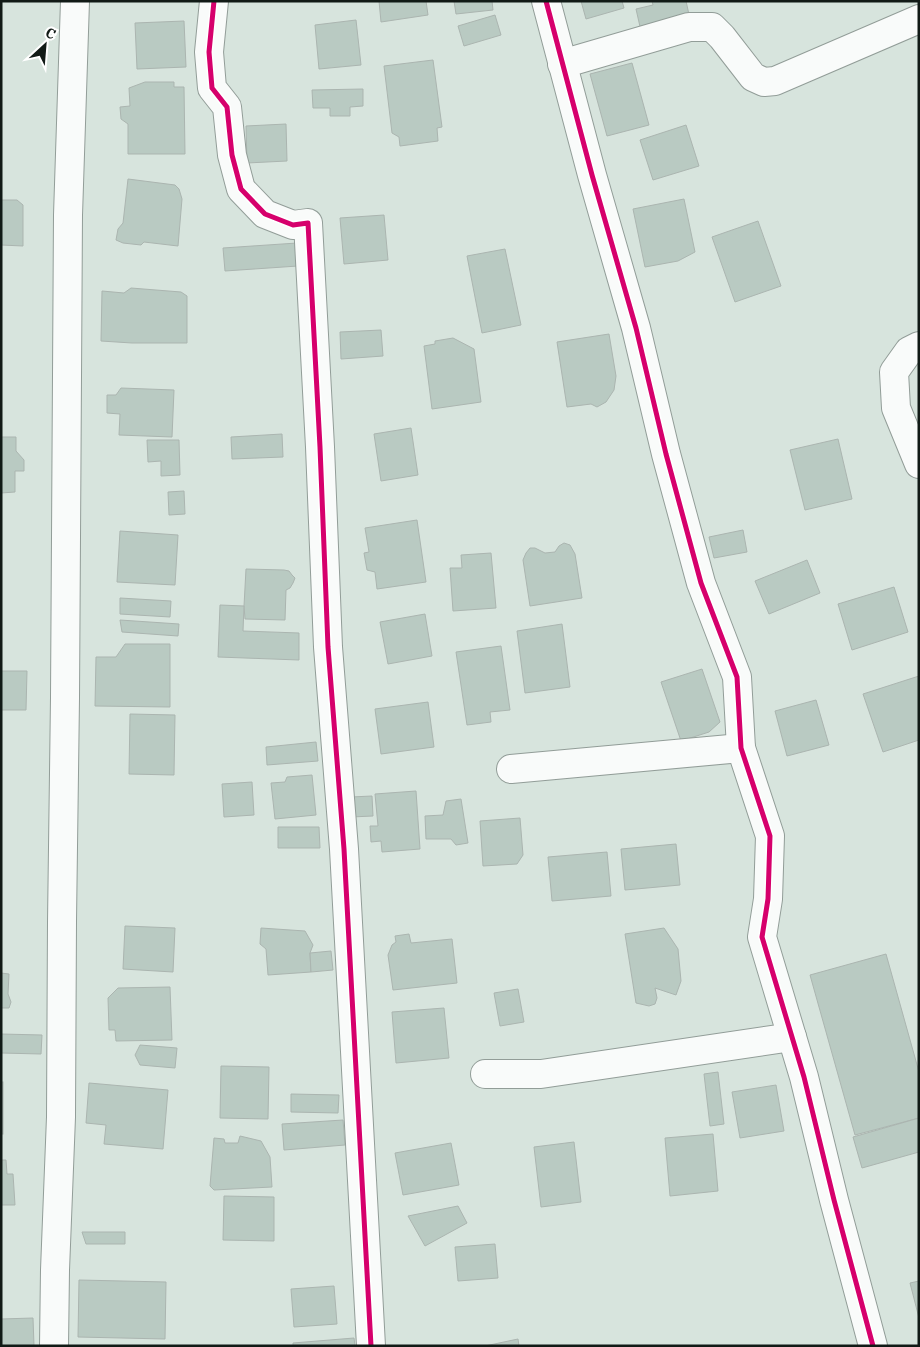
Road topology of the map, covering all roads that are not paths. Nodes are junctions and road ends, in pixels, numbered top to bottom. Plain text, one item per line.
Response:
1 (76, 1) edge
2 (214, 1) edge
3 (546, 1) edge
4 (919, 20) edge
5 (562, 64) junction
6 (919, 346) edge
7 (919, 464) edge
8 (741, 748) junction
9 (511, 769) dead end
10 (792, 1037) junction
11 (485, 1074) dead end
12 (54, 1346) edge
13 (371, 1346) edge
14 (874, 1346) edge

1 - 12 street
2 - 13 street
3 - 5 street
4 - 5 street
5 - 8 street
6 - 7 street
8 - 9 street
8 - 10 street
10 - 11 street
10 - 14 street

